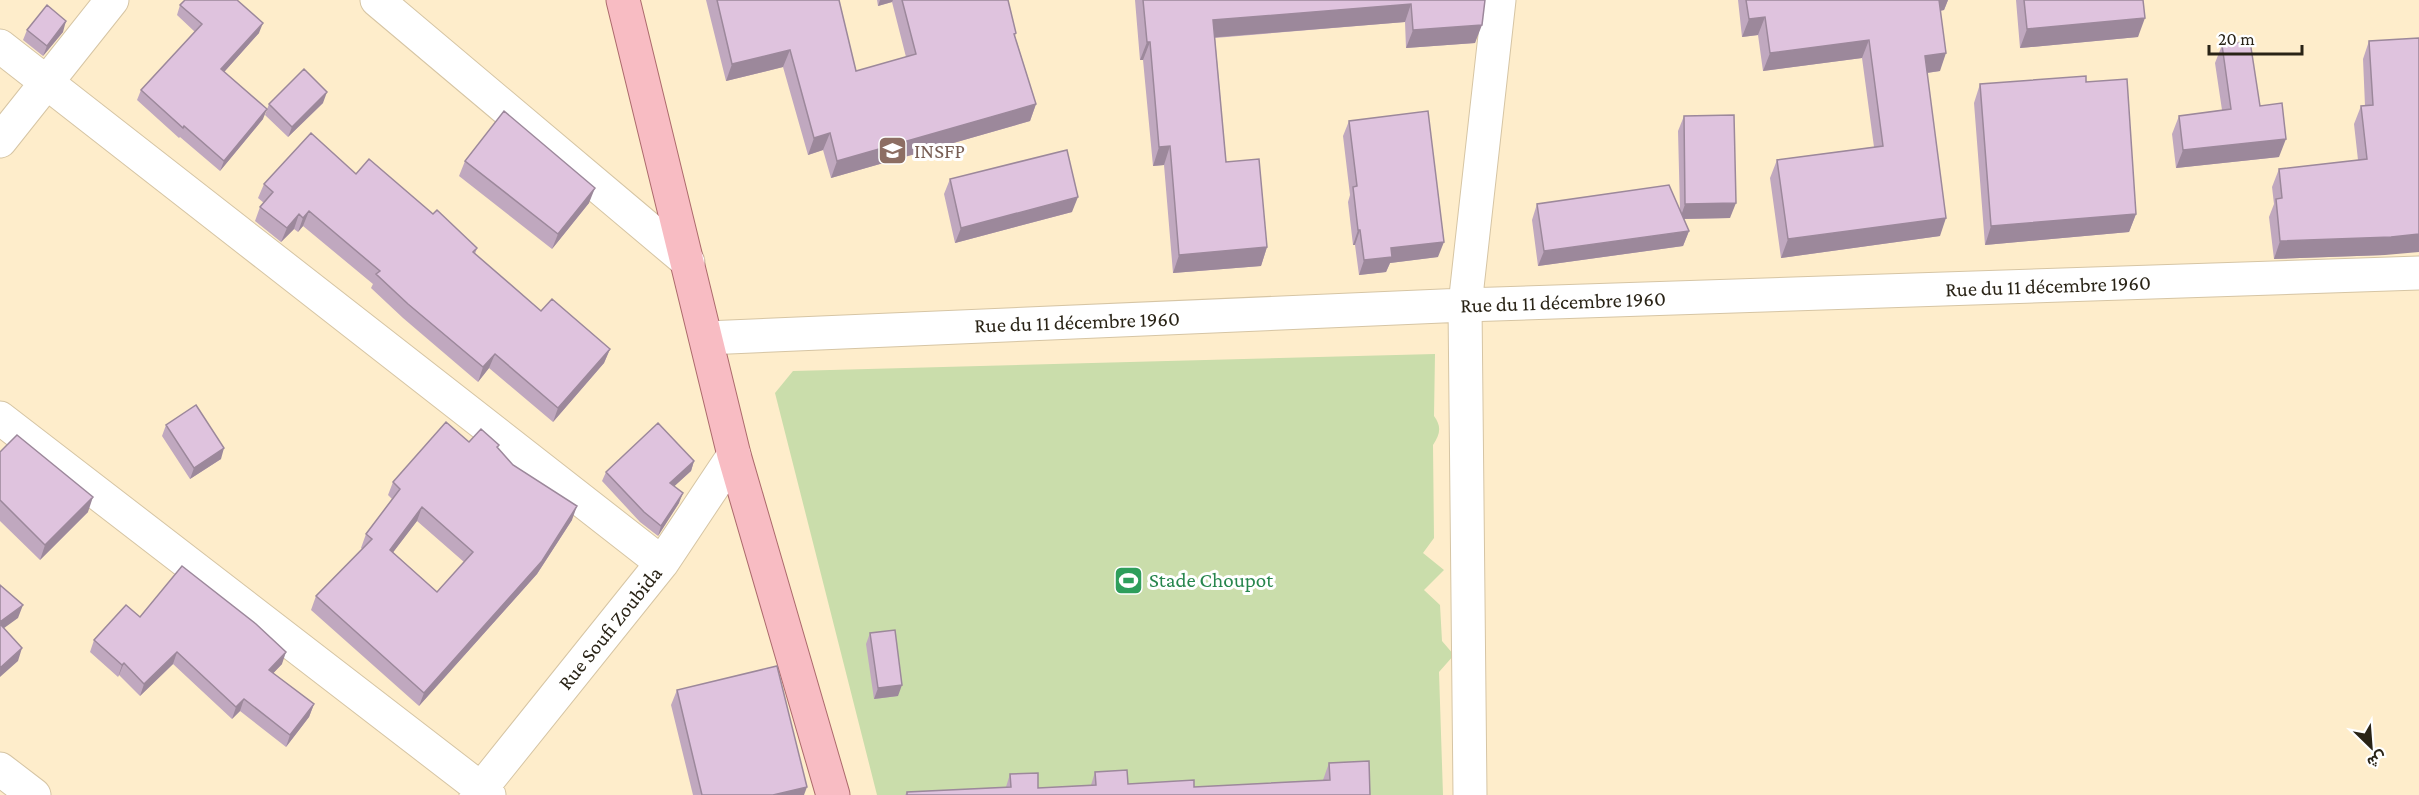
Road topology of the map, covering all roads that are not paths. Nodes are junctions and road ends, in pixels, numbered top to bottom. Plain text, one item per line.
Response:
1 (112, 0) edge
2 (377, 0) edge
3 (623, 0) edge
4 (1499, 0) edge
5 (0, 46) edge
6 (46, 83) junction
7 (0, 141) edge
8 (688, 262) junction
9 (2419, 273) edge
10 (1464, 305) junction
11 (706, 338) junction
12 (0, 418) edge
13 (734, 455) junction
14 (662, 563) junction
15 (0, 769) edge
16 (482, 793) edge
17 (34, 795) edge
18 (832, 795) edge
19 (1470, 795) edge

1 - 6 street
2 - 8 street
3 - 8 main road
4 - 10 street
5 - 6 street
6 - 7 street
6 - 14 street
8 - 11 main road
9 - 10 street, Rue du 11 décembre 1960
10 - 11 street, Rue du 11 décembre 1960
10 - 19 street
11 - 13 main road
12 - 16 street
13 - 14 street, Rue Soufi Zoubida
13 - 18 main road
14 - 16 street, Rue Soufi Zoubida
15 - 17 street

